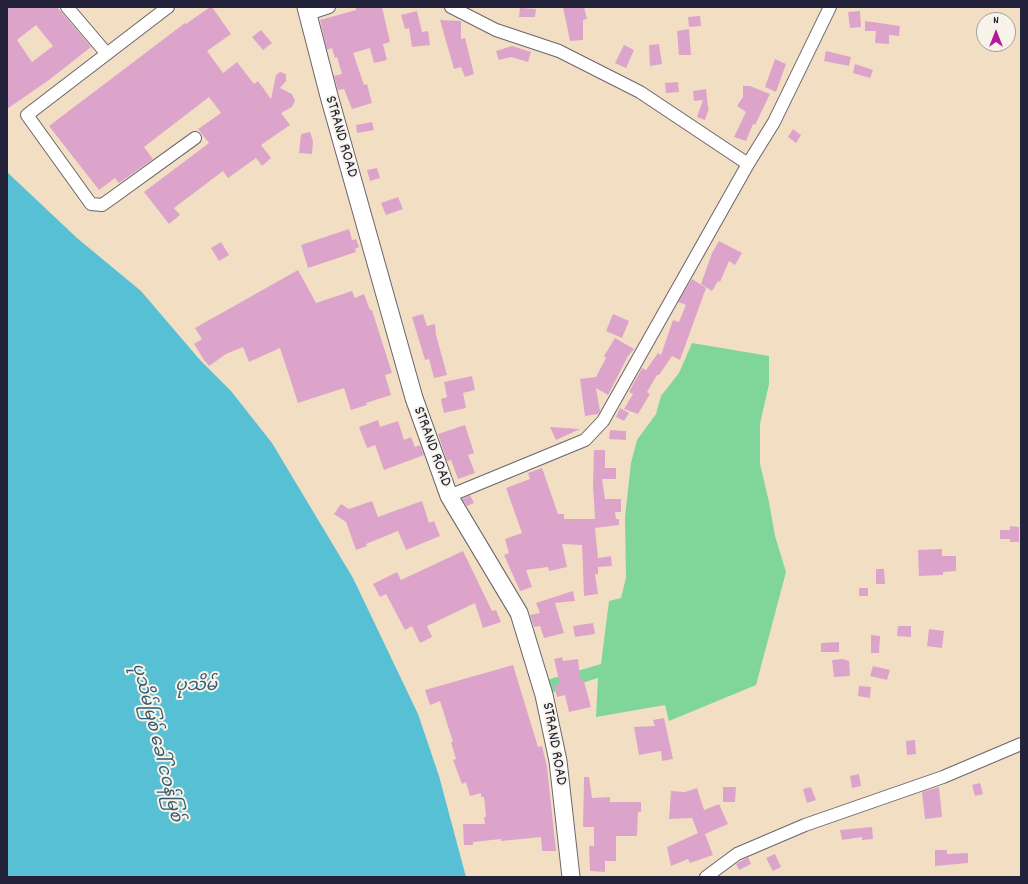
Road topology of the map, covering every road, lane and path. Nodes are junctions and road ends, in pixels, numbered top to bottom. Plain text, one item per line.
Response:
1 (67, 7) edge
2 (168, 7) edge
3 (329, 7) edge
4 (451, 7) edge
5 (830, 7) edge
6 (307, 11) edge
7 (467, 11) edge
8 (107, 54) junction
9 (195, 138) dead end
10 (748, 164) junction
11 (449, 496) junction
12 (1021, 744) edge
13 (571, 877) edge
14 (706, 877) edge

1 - 8 street
2 - 8 street
3 - 6 street
4 - 7 street
5 - 10 street
6 - 11 main road, STRAND ROAD
7 - 10 street
8 - 9 street
10 - 11 street
11 - 13 main road, STRAND ROAD
12 - 14 street

